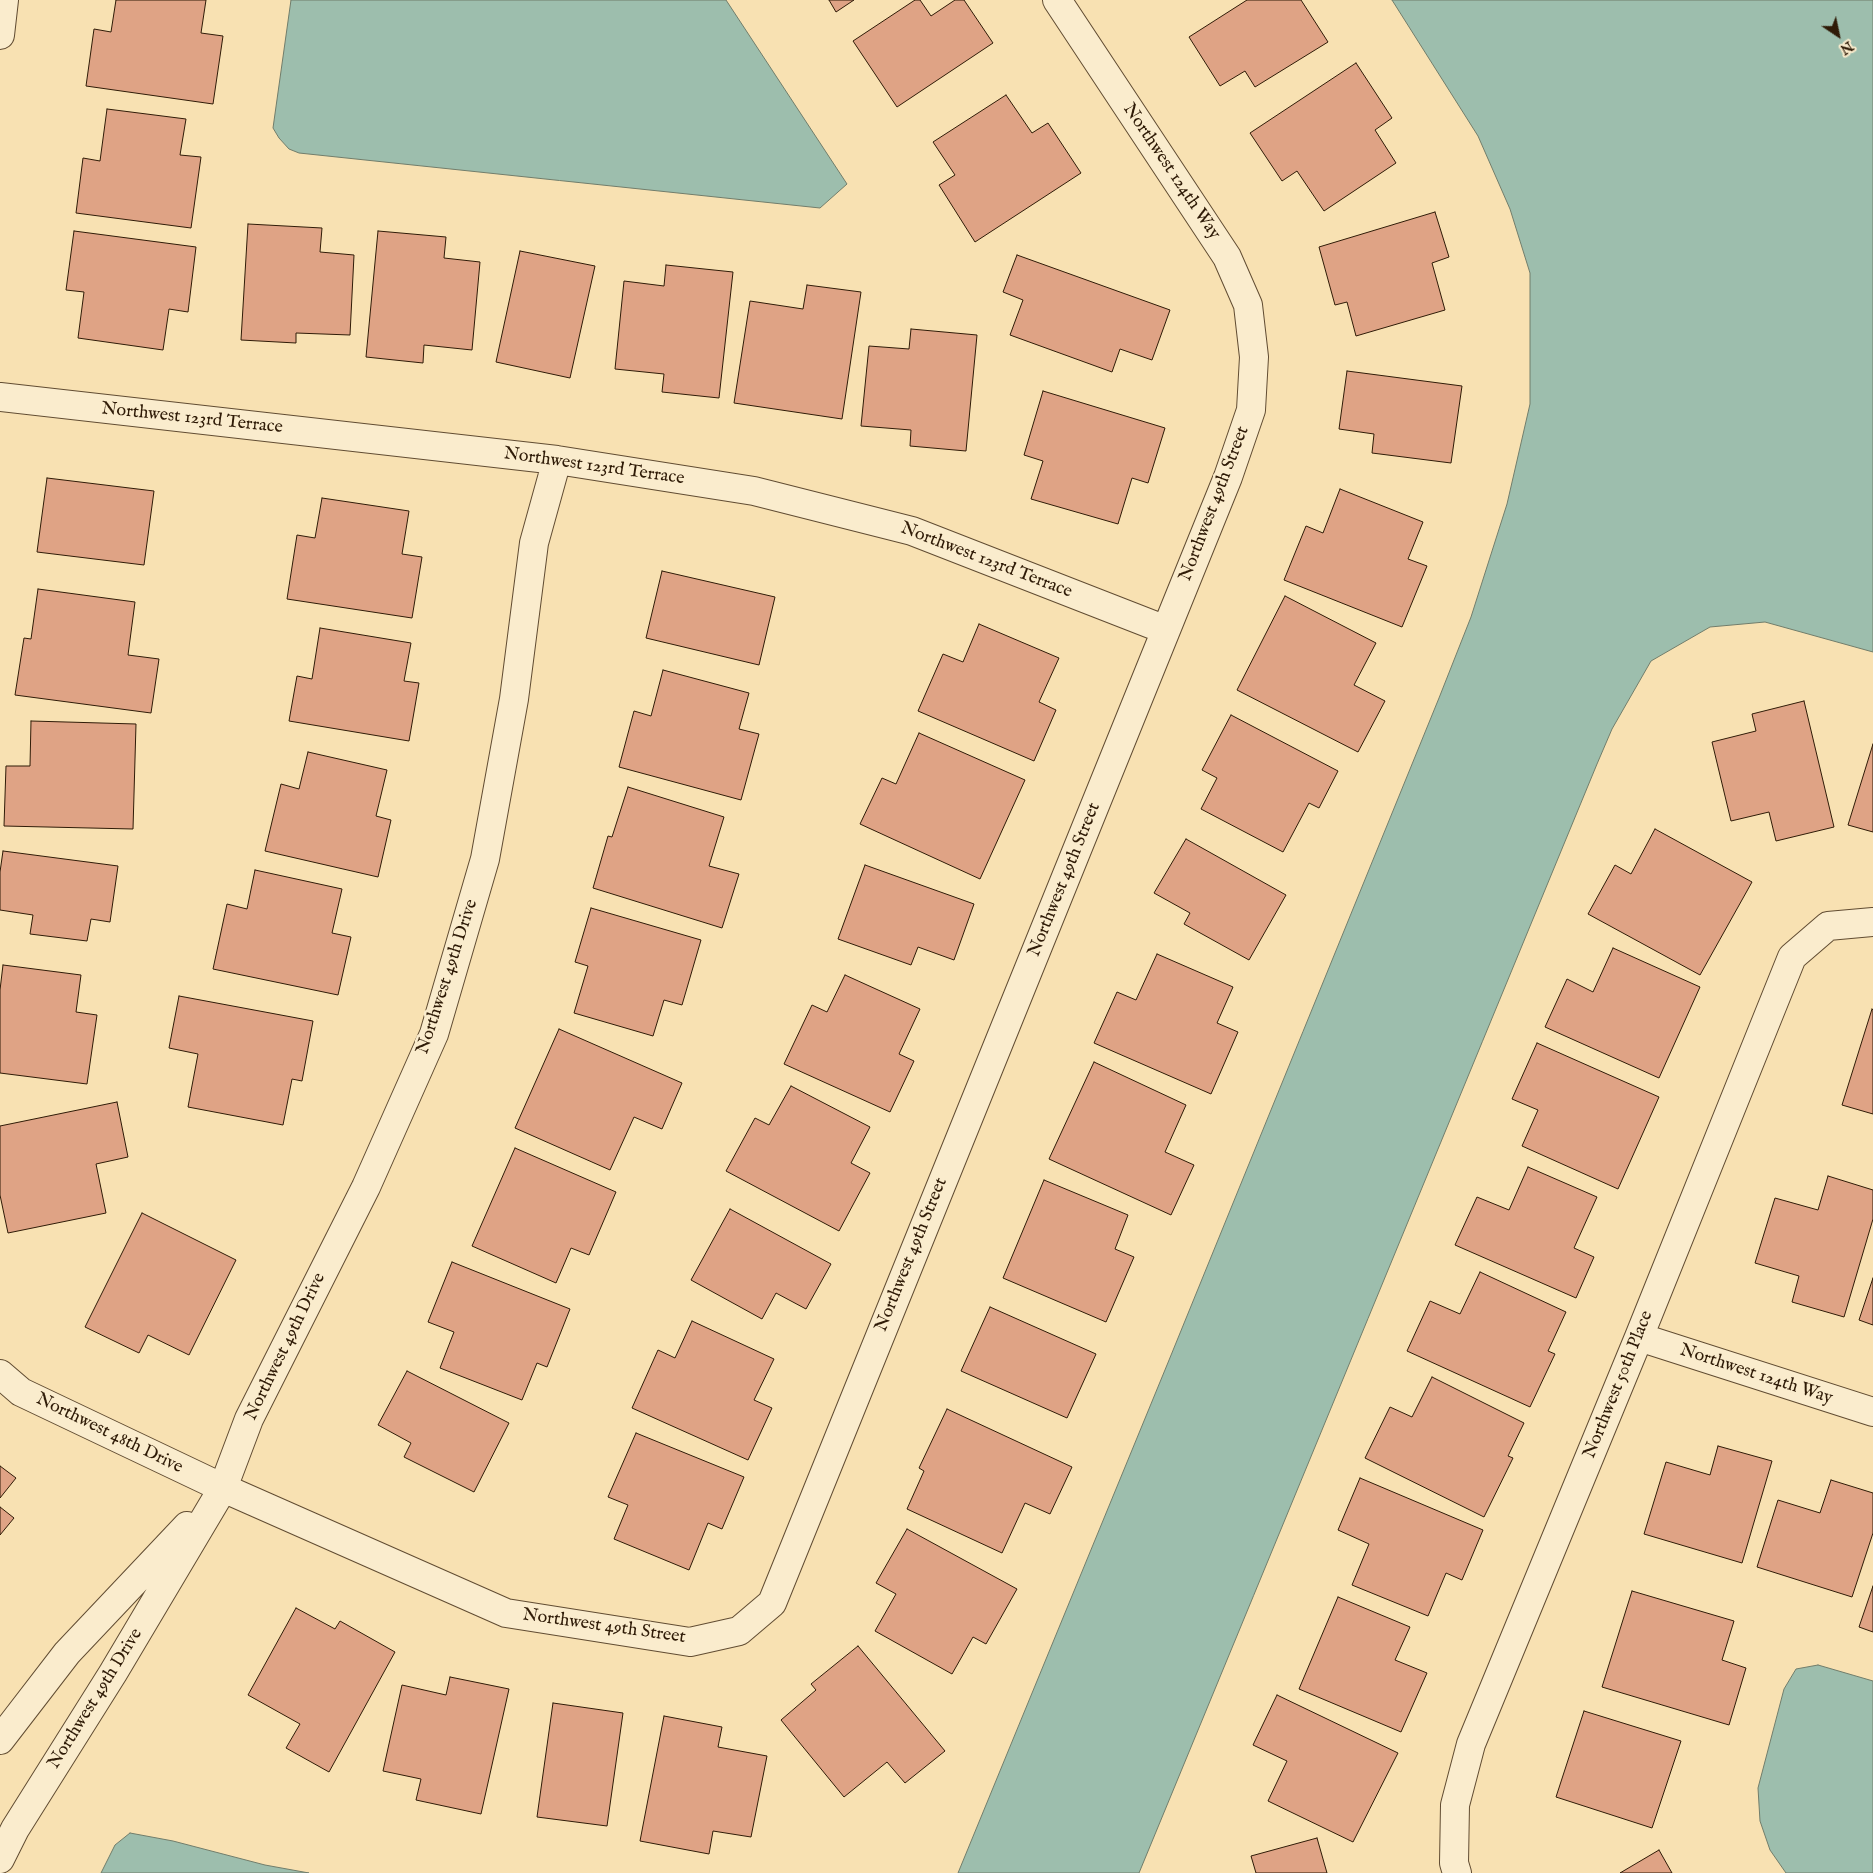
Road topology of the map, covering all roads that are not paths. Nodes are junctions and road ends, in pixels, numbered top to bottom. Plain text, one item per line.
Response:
1 (4, 0) edge
2 (1056, 0) edge
3 (0, 35) edge
4 (1254, 357) joint
5 (0, 397) edge
6 (557, 460) junction
7 (1166, 630) junction
8 (1873, 922) edge
9 (1639, 1337) junction
10 (0, 1374) edge
11 (1873, 1412) edge
12 (223, 1488) junction
13 (0, 1740) edge
14 (0, 1859) edge
15 (1456, 1868) edge

1 - 3 street
2 - 4 street, Northwest 124th Way
4 - 7 street, Northwest 49th Street
5 - 6 street, Northwest 123rd Terrace
6 - 7 street, Northwest 123rd Terrace
6 - 12 street, Northwest 49th Drive
7 - 12 street, Northwest 49th Street
8 - 9 street, Northwest 50th Place
9 - 11 street, Northwest 124th Way
9 - 15 street, Northwest 50th Place
10 - 12 street, Northwest 48th Drive
12 - 13 street, Northwest 49th Drive
12 - 14 street, Northwest 49th Drive

